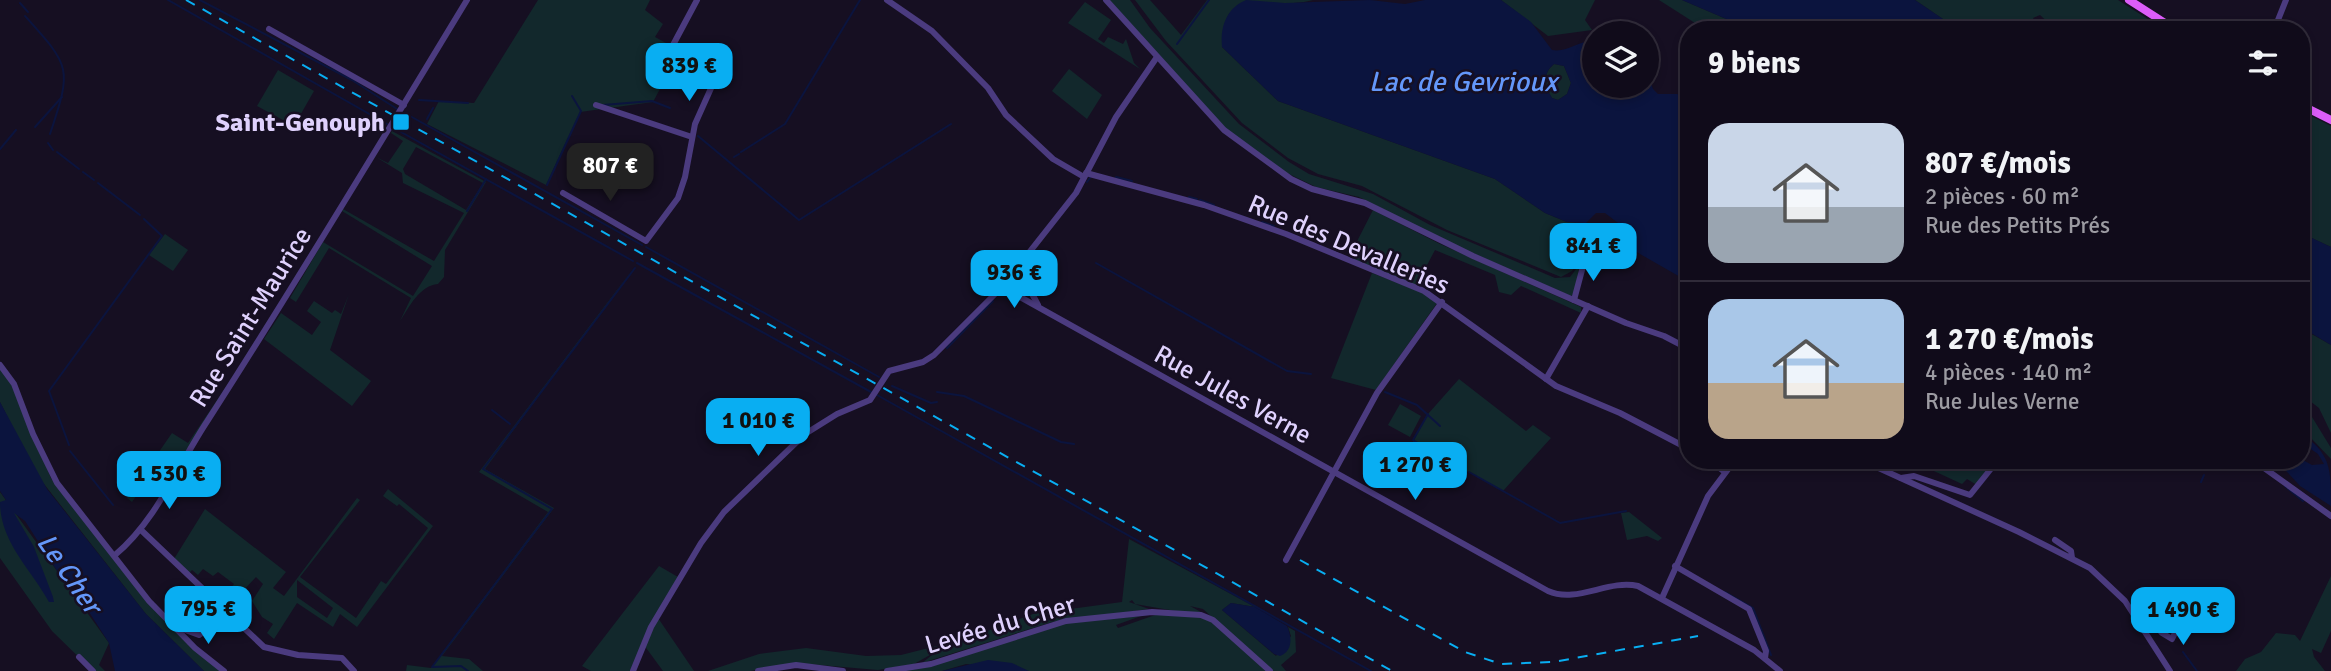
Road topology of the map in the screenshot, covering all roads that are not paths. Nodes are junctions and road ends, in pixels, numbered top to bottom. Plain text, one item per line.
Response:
1 (466, 0) edge
2 (697, 0) edge
3 (887, 0) edge
4 (1106, 0) edge
5 (2129, 0) edge
6 (2286, 0) edge
7 (2162, 21) edge
8 (2278, 21) edge
9 (270, 29) dead end
10 (1157, 57) junction
11 (404, 105) junction
12 (596, 105) dead end
13 (2310, 110) edge
14 (2331, 120) edge
15 (692, 137) junction
16 (1085, 175) junction
17 (563, 193) dead end
18 (1585, 259) dead end
19 (1012, 274) junction
20 (1002, 287) junction
21 (1574, 300) junction
22 (1442, 302) junction
23 (1588, 306) junction
24 (1041, 309) junction
25 (1680, 344) edge
26 (0, 365) edge
27 (1546, 379) junction
28 (1680, 444) edge
29 (1721, 469) edge
30 (1728, 469) edge
31 (1881, 469) edge
32 (1991, 469) edge
33 (2266, 469) edge
34 (1334, 471) junction
35 (1725, 472) junction
36 (1901, 478) junction
37 (2331, 516) edge
38 (141, 530) junction
39 (2055, 540) dead end
40 (115, 555) junction
41 (2073, 558) junction
42 (1286, 560) dead end
43 (1675, 566) junction
44 (1662, 598) junction
45 (2155, 606) dead end
46 (2133, 611) junction
47 (227, 614) junction
48 (175, 628) junction
49 (79, 657) dead end
50 (1765, 658) junction
51 (93, 671) edge
52 (224, 671) edge
53 (354, 671) edge
54 (633, 671) edge
55 (758, 671) edge
56 (843, 671) edge
57 (887, 671) edge
58 (1270, 671) edge
59 (1780, 671) edge
60 (2170, 671) edge

1 - 11 street, Rue Saint-Maurice
2 - 15 street
3 - 16 street, Rue des Devalleries
4 - 10 street
5 - 7 main road
6 - 8 street
9 - 11 street
10 - 16 street
10 - 21 street
11 - 38 street, Rue Saint-Maurice
12 - 15 street
13 - 14 main road
15 - 17 street
16 - 19 street
16 - 22 street, Rue des Devalleries
18 - 21 street
19 - 20 street
19 - 24 street, Rue Jules Verne
20 - 24 street, Rue Jules Verne
20 - 54 street
21 - 23 street
22 - 27 street, Rue des Devalleries
22 - 34 street
23 - 25 street
23 - 27 street
24 - 34 street, Rue Jules Verne
26 - 40 street
27 - 28 street, Rue des Devalleries
29 - 35 street
30 - 35 street
31 - 36 street
32 - 36 street
33 - 37 street
34 - 42 street
34 - 44 street, Rue Jules Verne
35 - 43 street
36 - 41 street
38 - 40 street, Rue Saint-Maurice
38 - 47 street
39 - 41 street
40 - 48 street
41 - 46 street
43 - 44 street
43 - 50 street
44 - 50 street, Rue Jules Verne
45 - 46 street
46 - 60 street
47 - 48 street
47 - 53 street
48 - 52 street
49 - 51 street
50 - 59 street, Rue Jules Verne
55 - 56 street
57 - 58 street, Levée du Cher

